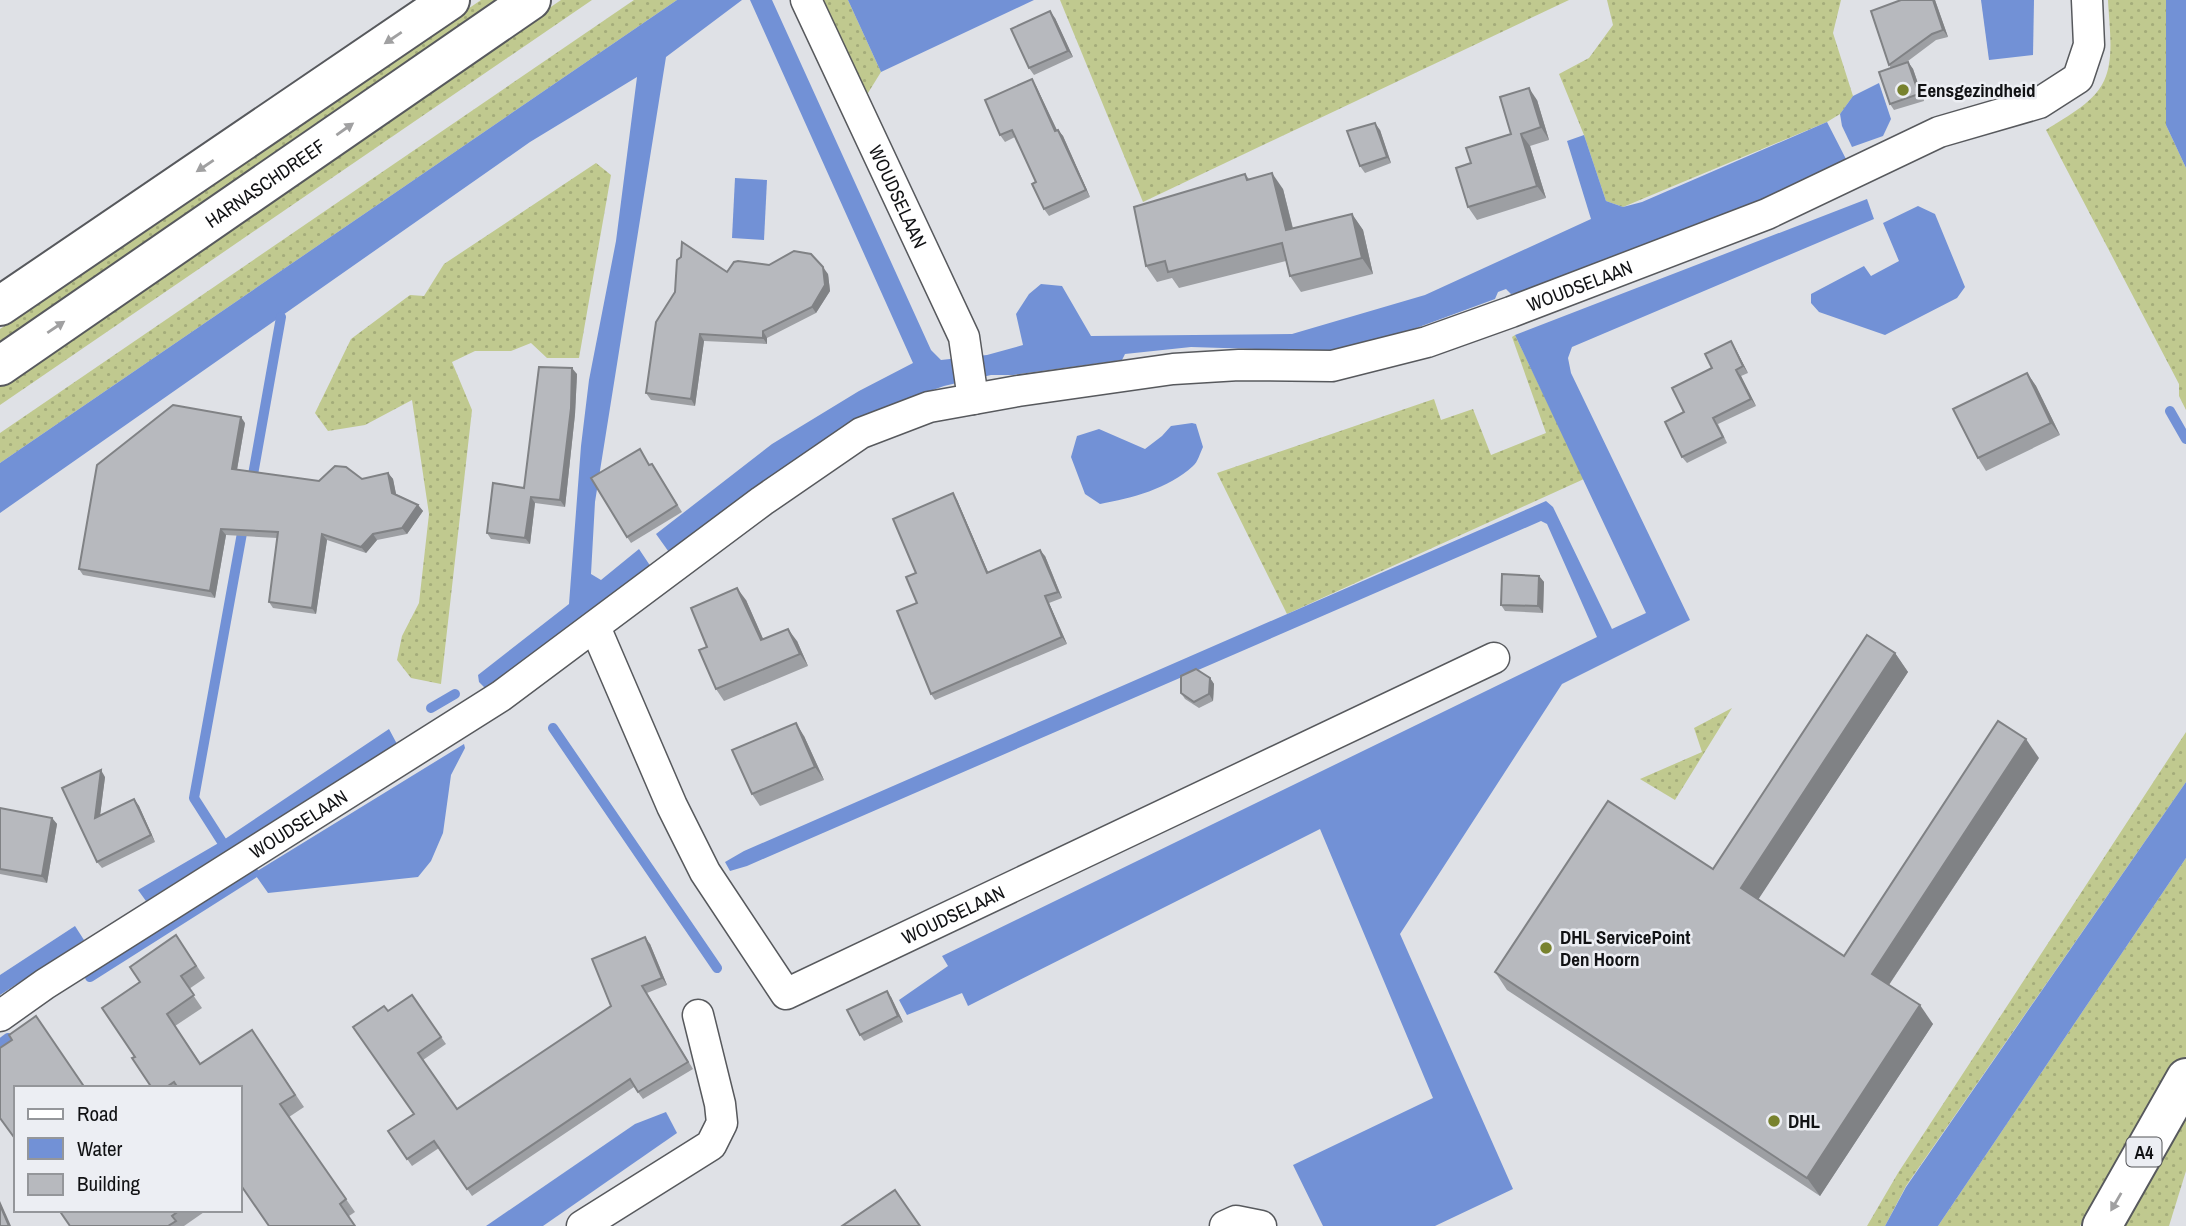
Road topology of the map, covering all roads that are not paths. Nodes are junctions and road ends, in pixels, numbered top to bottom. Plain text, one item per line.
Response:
1 (450, 0) edge
2 (531, 0) edge
3 (806, 0) edge
4 (2087, 0) edge
5 (0, 306) edge
6 (0, 366) edge
7 (972, 393) junction
8 (595, 627) junction
9 (1494, 658) dead end
10 (698, 1015) dead end
11 (0, 1016) edge
12 (2186, 1079) edge
13 (582, 1226) edge
14 (1225, 1226) edge
15 (1261, 1226) edge
16 (2102, 1226) edge

1 -> 5 main road
6 -> 2 main road, HARNASCHDREEF
3 - 7 street, WOUDSELAAN
4 - 7 street, WOUDSELAAN
7 - 8 street, WOUDSELAAN
8 - 9 street, WOUDSELAAN
8 - 11 street, WOUDSELAAN
10 - 13 street
12 -> 16 main road, A4
14 - 15 street

